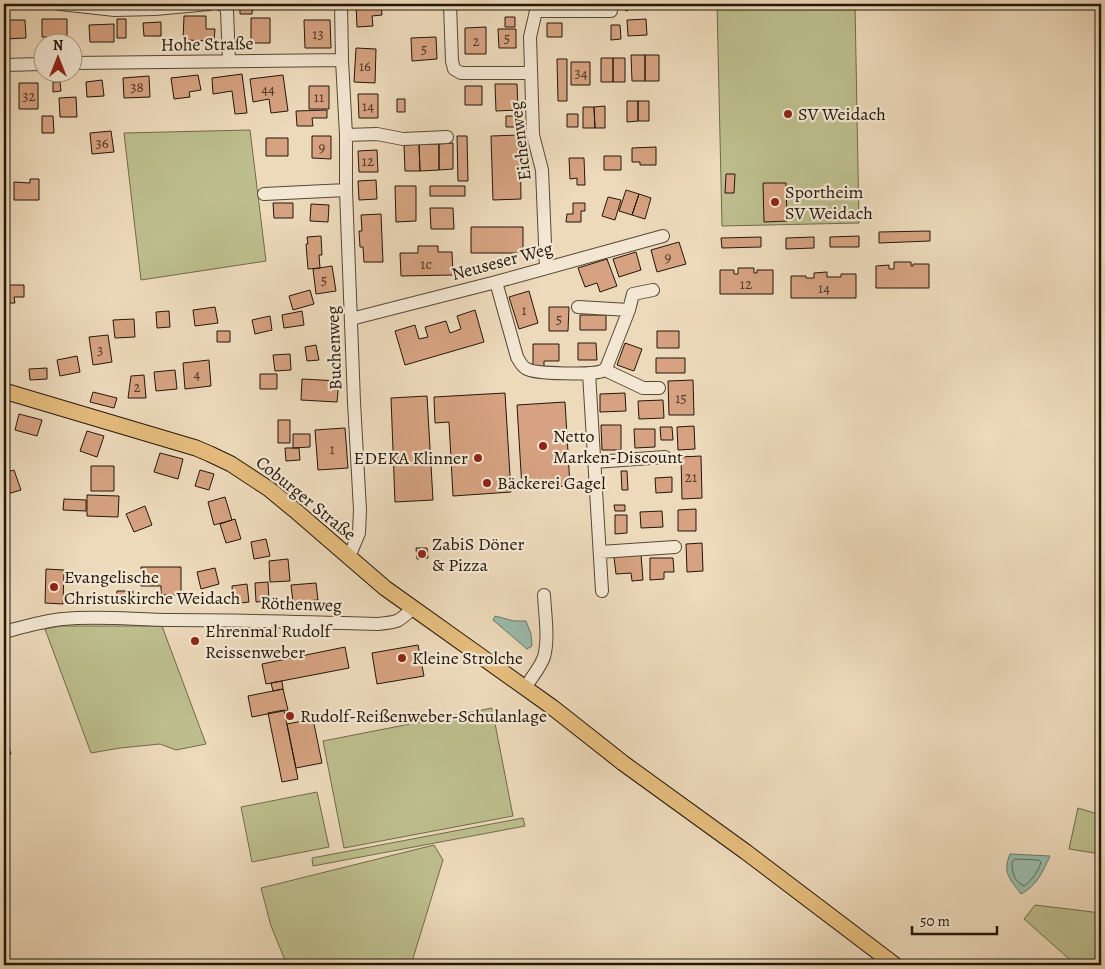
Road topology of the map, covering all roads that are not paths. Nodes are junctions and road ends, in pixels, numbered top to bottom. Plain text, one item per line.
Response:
1 (60, 4) edge
2 (209, 4) edge
3 (220, 4) edge
4 (341, 4) edge
5 (450, 4) edge
6 (536, 7) edge
7 (610, 11) dead end
8 (342, 60) junction
9 (229, 61) junction
10 (82, 63) edge
11 (32, 64) edge
12 (4, 65) edge
13 (531, 72) junction
14 (346, 135) junction
15 (447, 137) dead end
16 (346, 190) junction
17 (264, 194) dead end
18 (663, 236) dead end
19 (546, 268) junction
20 (496, 282) junction
21 (653, 290) dead end
22 (578, 307) dead end
23 (629, 310) junction
24 (351, 319) junction
25 (605, 370) junction
26 (589, 373) junction
27 (659, 388) dead end
28 (4, 391) edge
29 (665, 457) dead end
30 (594, 462) junction
31 (675, 547) dead end
32 (600, 552) junction
33 (349, 557) junction
34 (602, 591) dead end
35 (544, 595) dead end
36 (413, 608) junction
37 (4, 632) edge
38 (525, 688) junction
39 (895, 965) edge

1 - 2 street
3 - 9 street
4 - 8 street, Buchenweg
5 - 13 street
6 - 7 street, Eichenweg
6 - 13 street, Eichenweg
8 - 9 street, Hohe Straße
8 - 14 street, Buchenweg
9 - 10 street, Hohe Straße
11 - 12 street
13 - 19 street, Eichenweg
14 - 15 street
14 - 16 street, Buchenweg
16 - 17 street
16 - 24 street, Buchenweg
18 - 19 street, Neuseser Weg
19 - 20 street, Neuseser Weg
20 - 24 street, Neuseser Weg
20 - 26 street
21 - 23 street
22 - 23 street
23 - 25 street
24 - 33 street, Buchenweg
25 - 26 street
25 - 27 street
26 - 30 street
28 - 33 main road, Coburger Straße
29 - 30 street
30 - 32 street
31 - 32 street
32 - 34 street
33 - 36 main road, Coburger Straße
35 - 38 street
36 - 37 street, Röthenweg
36 - 38 main road, Coburger Straße
38 - 39 main road, Coburger Straße

